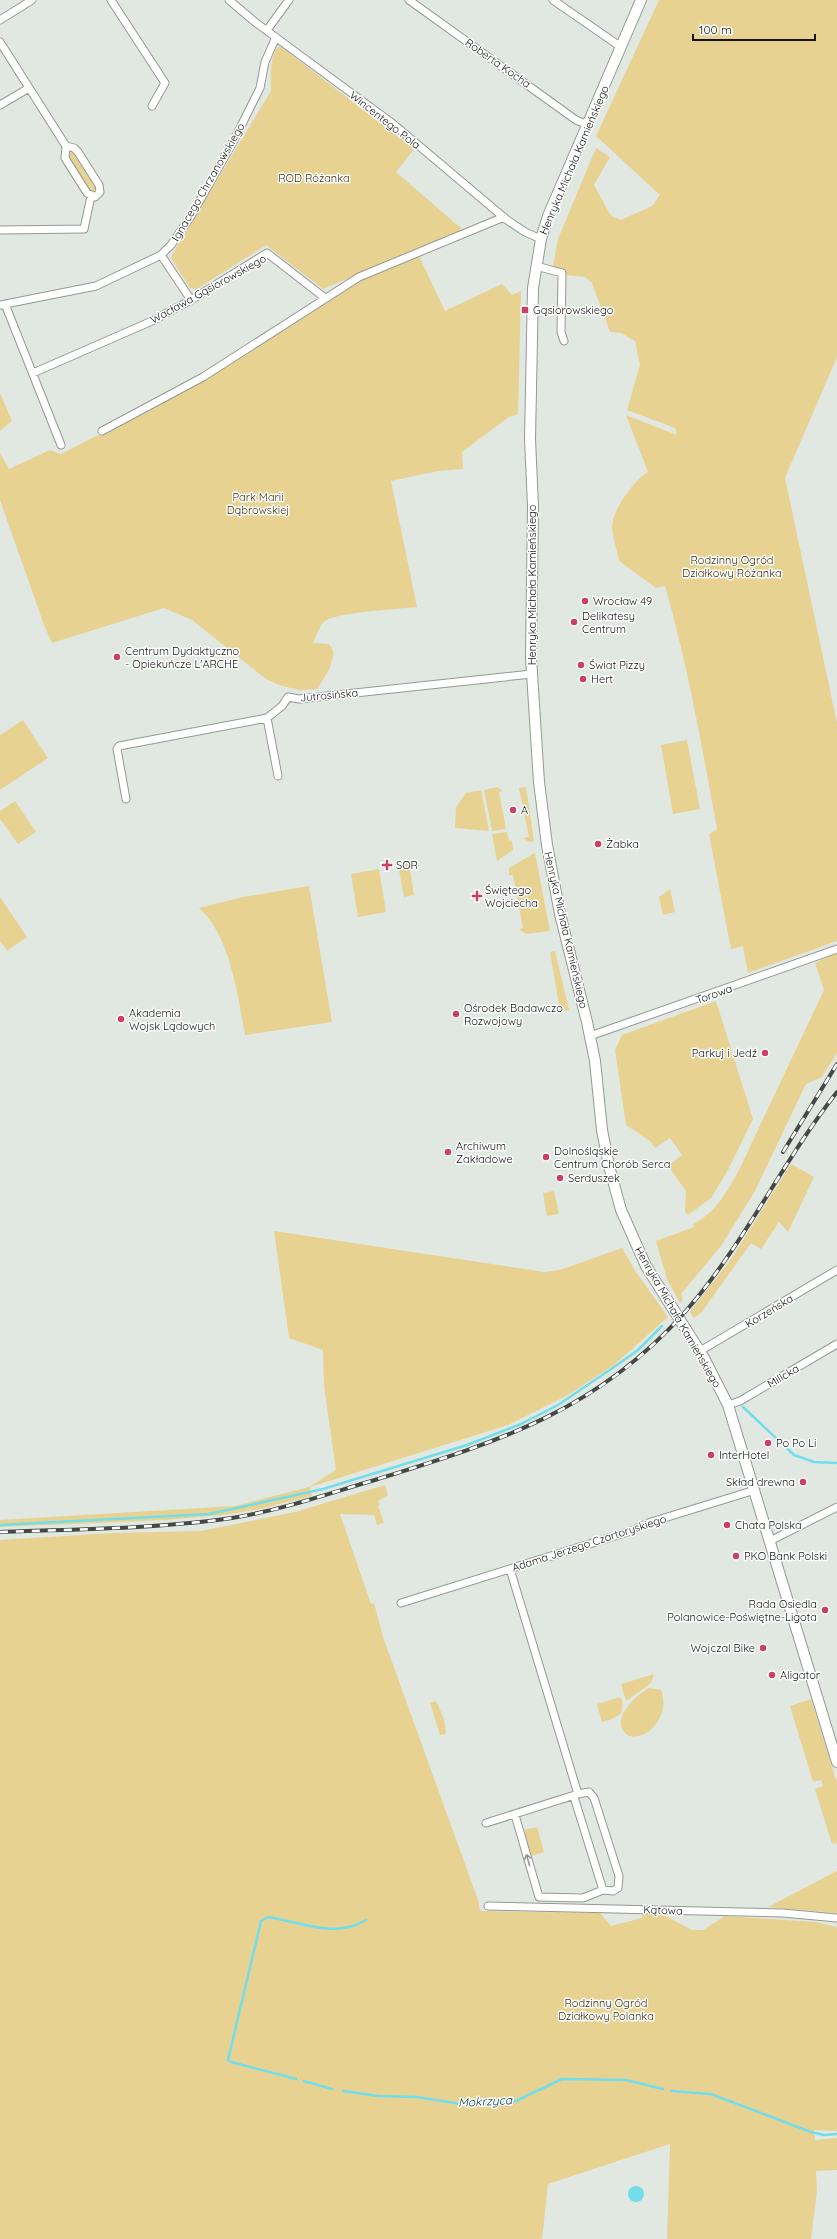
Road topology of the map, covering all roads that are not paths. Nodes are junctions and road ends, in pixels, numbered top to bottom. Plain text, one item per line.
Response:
1 (32, 0) edge
2 (111, 0) edge
3 (229, 0) edge
4 (289, 0) edge
5 (409, 0) edge
6 (553, 0) edge
7 (641, 0) edge
8 (0, 20) edge
9 (267, 30) junction
10 (276, 38) junction
11 (0, 42) edge
12 (622, 47) junction
13 (29, 88) junction
14 (0, 105) edge
15 (152, 106) dead end
16 (588, 125) junction
17 (66, 146) junction
18 (91, 196) junction
19 (504, 217) junction
20 (0, 230) edge
21 (541, 239) junction
22 (161, 255) junction
23 (536, 266) junction
24 (325, 298) junction
25 (191, 300) junction
26 (2, 304) edge
27 (564, 341) dead end
28 (33, 373) junction
29 (102, 431) dead end
30 (61, 445) dead end
31 (532, 674) junction
32 (267, 718) junction
33 (278, 776) dead end
34 (126, 799) dead end
35 (837, 949) edge
36 (590, 1036) junction
37 (837, 1270) edge
38 (837, 1344) edge
39 (700, 1351) junction
40 (728, 1405) junction
41 (754, 1490) junction
42 (837, 1507) edge
43 (770, 1540) junction
44 (510, 1569) junction
45 (401, 1603) dead end
46 (837, 1762) edge
47 (576, 1796) junction
48 (515, 1815) junction
49 (486, 1823) dead end
50 (603, 1890) junction
51 (488, 1906) dead end
52 (837, 1918) edge

1 - 8 street
2 - 15 street
3 - 9 street, Wincentego Pola
4 - 9 street
5 - 16 street, Roberta Kocha
6 - 12 street
7 - 12 street, Henryka Michała Kamieńskiego
9 - 10 street, Wincentego Pola
10 - 19 street, Wincentego Pola
10 - 22 street, Ignacego Chrzanowskiego
11 - 13 street
12 - 16 street, Henryka Michała Kamieńskiego
13 - 14 street
13 - 17 street
16 - 21 street, Henryka Michała Kamieńskiego
17 - 18 street
17 - 18 street
18 - 20 street
19 - 21 street, Wincentego Pola
19 - 24 street
21 - 23 street, Henryka Michała Kamieńskiego
22 - 25 street
22 - 26 street, Ignacego Chrzanowskiego
23 - 27 street
23 - 31 street, Henryka Michała Kamieńskiego
24 - 25 street, Wacława Gąsiorowskiego
24 - 29 street
25 - 28 street, Wacława Gąsiorowskiego
26 - 28 street
28 - 30 street
31 - 32 street, Jutrosińska
31 - 36 street, Henryka Michała Kamieńskiego
32 - 33 street
32 - 34 street, Jutrosińska
35 - 36 street, Torowa
36 - 39 street, Henryka Michała Kamieńskiego
37 - 39 street, Korzeńska
38 - 40 street, Milicka
39 - 40 street, Henryka Michała Kamieńskiego
40 - 41 street, Henryka Michała Kamieńskiego
41 - 43 street, Henryka Michała Kamieńskiego
41 - 44 street, Adama Jerzego Czartoryskiego
42 - 43 street
43 - 46 street, Henryka Michała Kamieńskiego
44 - 45 street, Adama Jerzego Czartoryskiego
44 - 47 street
47 - 48 street
47 - 50 street
47 - 50 street
48 - 49 street
50 -> 48 street
51 - 52 street, Kątowa

